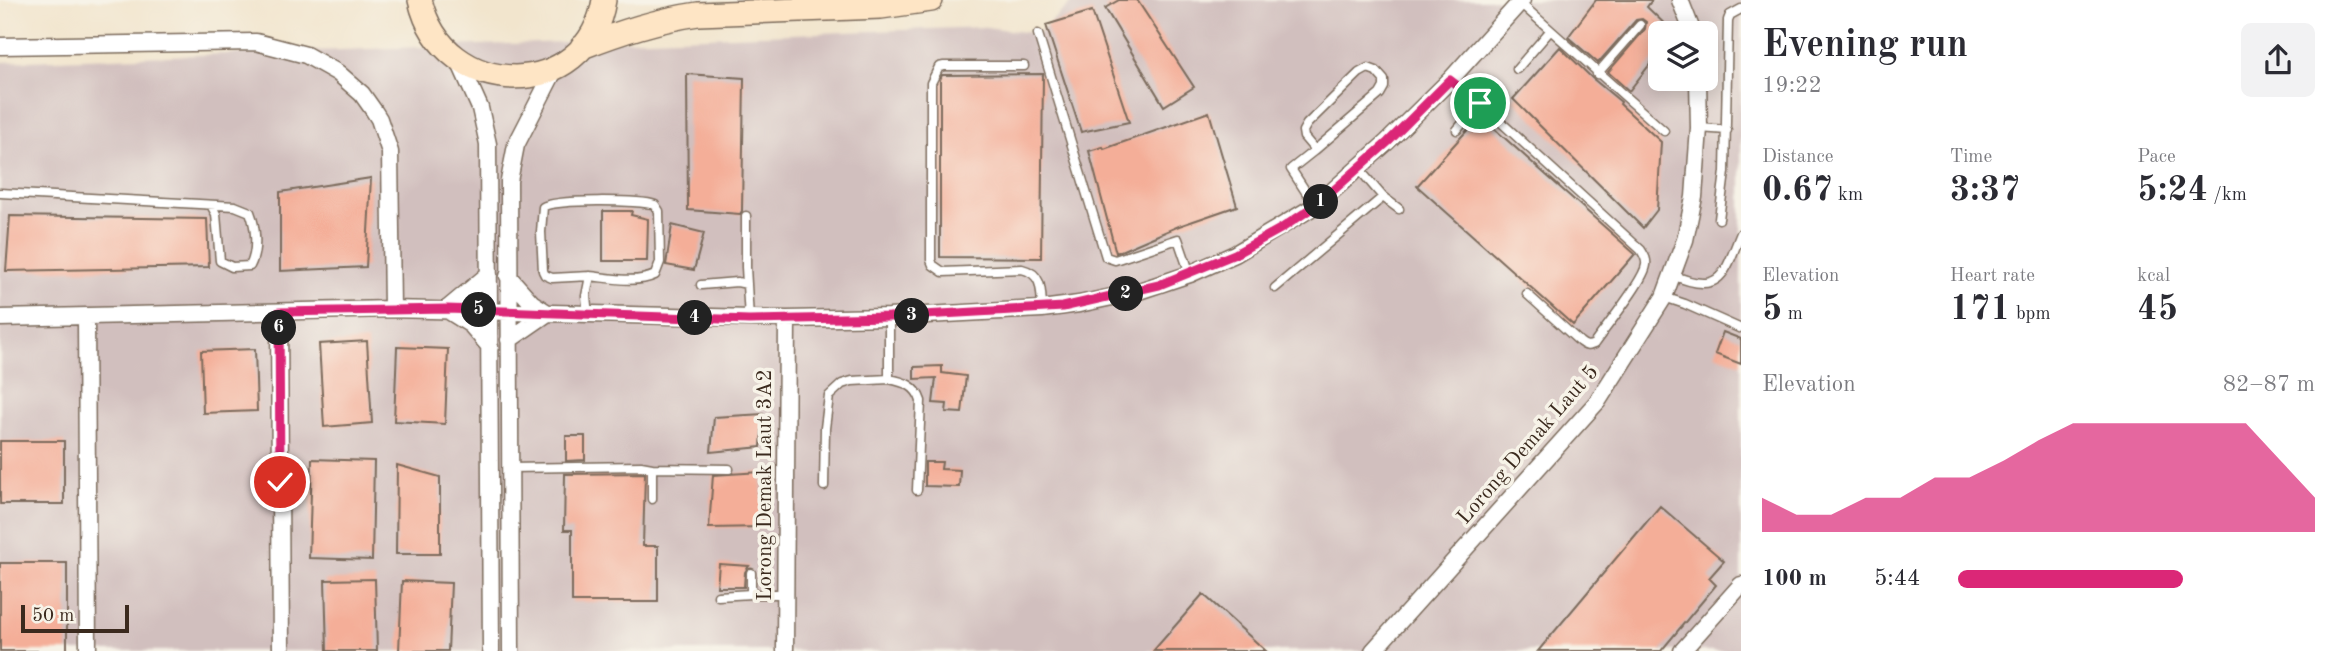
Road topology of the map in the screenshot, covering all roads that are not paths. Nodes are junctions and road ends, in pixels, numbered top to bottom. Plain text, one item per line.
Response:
1 (604, 0) edge
2 (932, 0) edge
3 (1680, 0) edge
4 (1521, 1) edge
5 (418, 5) edge
6 (1741, 9) edge
7 (1688, 21) edge
8 (1640, 24) dead end
9 (1550, 31) junction
10 (1038, 34) dead end
11 (0, 46) edge
12 (582, 47) junction
13 (459, 61) junction
14 (1024, 66) dead end
15 (556, 67) junction
16 (1517, 69) dead end
17 (1597, 74) junction
18 (1450, 80) junction
19 (1698, 91) edge
20 (1480, 103) junction
21 (1699, 128) junction
22 (1457, 130) dead end
23 (1727, 130) junction
24 (1664, 131) dead end
25 (1315, 150) junction
26 (1359, 169) junction
27 (0, 194) edge
28 (1383, 197) junction
29 (1318, 204) junction
30 (211, 205) junction
31 (1399, 209) dead end
32 (746, 216) dead end
33 (1720, 219) dead end
34 (1741, 233) edge
35 (489, 274) junction
36 (1190, 274) junction
37 (1673, 275) junction
38 (508, 276) junction
39 (590, 276) junction
40 (747, 284) junction
41 (701, 285) dead end
42 (1275, 288) dead end
43 (1527, 294) dead end
44 (1664, 297) junction
45 (392, 309) junction
46 (447, 309) junction
47 (1042, 309) junction
48 (489, 310) junction
49 (509, 311) junction
50 (279, 312) junction
51 (548, 313) junction
52 (588, 315) junction
53 (86, 317) junction
54 (889, 317) junction
55 (0, 318) edge
56 (786, 319) junction
57 (749, 320) junction
58 (1739, 328) dead end
59 (509, 340) junction
60 (489, 347) junction
61 (890, 379) junction
62 (510, 468) junction
63 (652, 468) junction
64 (729, 468) dead end
65 (824, 486) dead end
66 (917, 490) dead end
67 (652, 499) dead end
68 (751, 573) dead end
69 (1741, 585) edge
70 (751, 594) junction
71 (784, 594) junction
72 (718, 596) dead end
73 (88, 651) edge
74 (281, 651) edge
75 (491, 651) edge
76 (511, 651) edge
77 (785, 651) edge
78 (1373, 651) edge
79 (1682, 651) edge

1 - 12 main road
2 - 12 main road
3 - 7 street
4 - 9 lane
4 - 18 street
5 - 13 main road
6 - 23 lane
8 - 17 lane
9 - 16 lane
9 - 17 lane
10 - 36 lane
11 - 45 street
12 - 15 main road
13 - 15 main road
13 - 35 street
14 - 47 lane
15 - 38 street
17 - 24 lane
18 - 20 lane
18 - 26 street
19 - 21 street, Lorong Demak Laut 5
20 - 22 lane
20 - 43 lane
21 - 23 lane
21 - 37 street, Lorong Demak Laut 5
23 - 33 lane
25 - 25 lane
25 - 29 lane
26 - 28 lane
26 - 29 street
27 - 30 lane
28 - 31 lane
28 - 42 lane
29 - 36 street
30 - 30 lane
32 - 40 lane
34 - 37 lane
35 - 46 street
35 - 48 street
36 - 47 street
37 - 44 street, Lorong Demak Laut 5
38 - 49 street
38 - 51 street
39 - 39 lane
39 - 52 lane
40 - 41 lane
40 - 57 lane
44 - 58 lane
44 - 78 street, Lorong Demak Laut 5
45 - 46 street
45 - 50 street
46 - 48 street
46 - 60 street
47 - 54 street
48 - 49 street
48 - 60 street
49 - 51 street
49 - 59 street
50 - 53 street
50 - 74 street
51 - 52 street
51 - 59 street
52 - 57 street
53 - 55 street
53 - 73 street
54 - 56 street
54 - 61 lane
56 - 57 street
56 - 71 street, Lorong Demak Laut 3A2
59 - 62 street
60 - 75 street
61 - 65 lane
61 - 66 lane
62 - 63 lane
62 - 76 street
63 - 64 lane
63 - 67 lane
68 - 70 lane
69 - 79 street
70 - 71 lane
70 - 72 lane
71 - 77 street, Lorong Demak Laut 3A2

